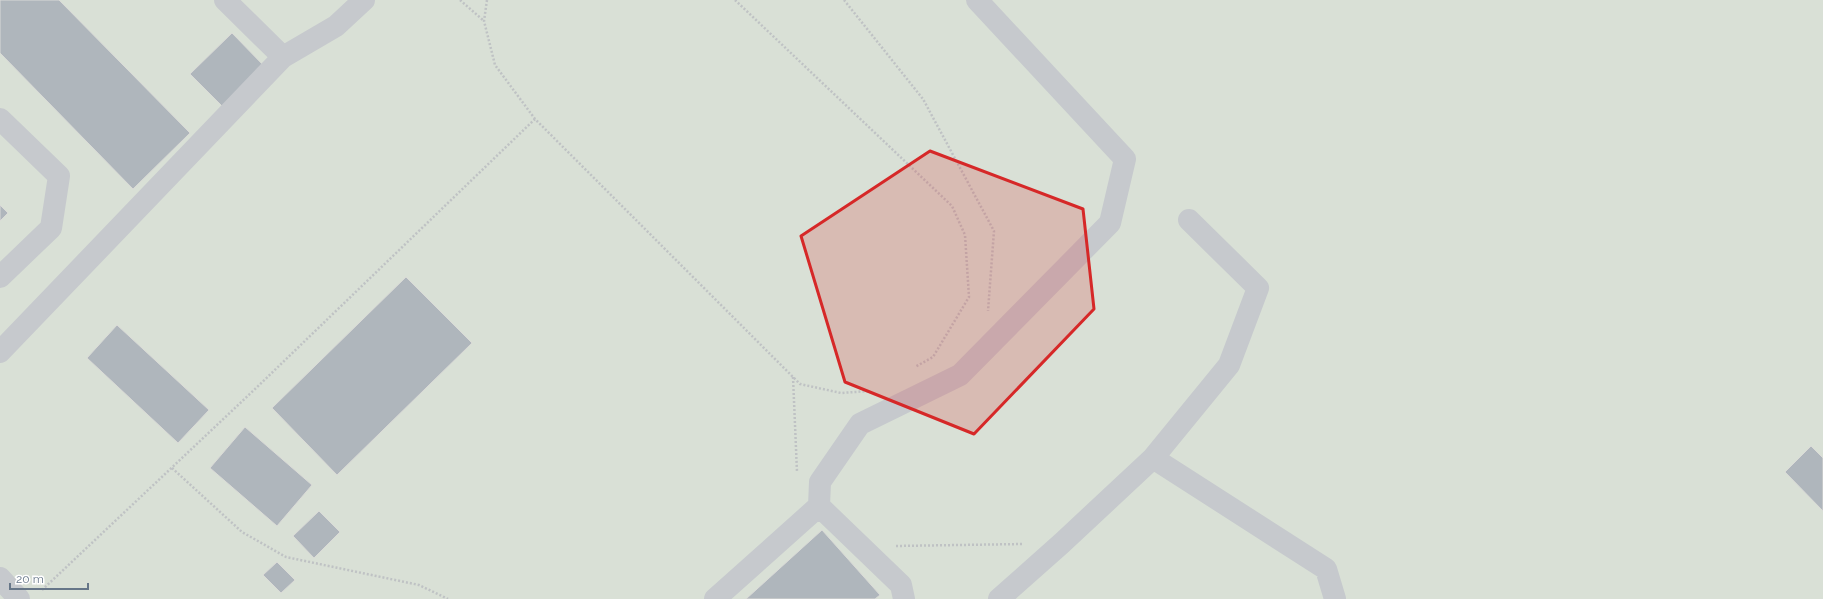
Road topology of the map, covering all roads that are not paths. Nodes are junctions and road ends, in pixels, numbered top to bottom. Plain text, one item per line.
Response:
1 (226, 0) edge
2 (364, 0) edge
3 (977, 0) edge
4 (283, 57) junction
5 (0, 118) edge
6 (1189, 220) dead end
7 (0, 277) edge
8 (0, 352) edge
9 (1152, 458) junction
10 (819, 506) junction
11 (0, 578) edge
12 (29, 596) edge
13 (715, 599) edge
14 (904, 599) edge
15 (999, 599) edge
16 (1335, 599) edge

1 - 4 lane
2 - 4 lane
3 - 10 lane
4 - 8 lane
5 - 7 lane
6 - 9 lane
9 - 15 lane
9 - 16 lane
10 - 13 lane
10 - 14 lane
11 - 12 lane

